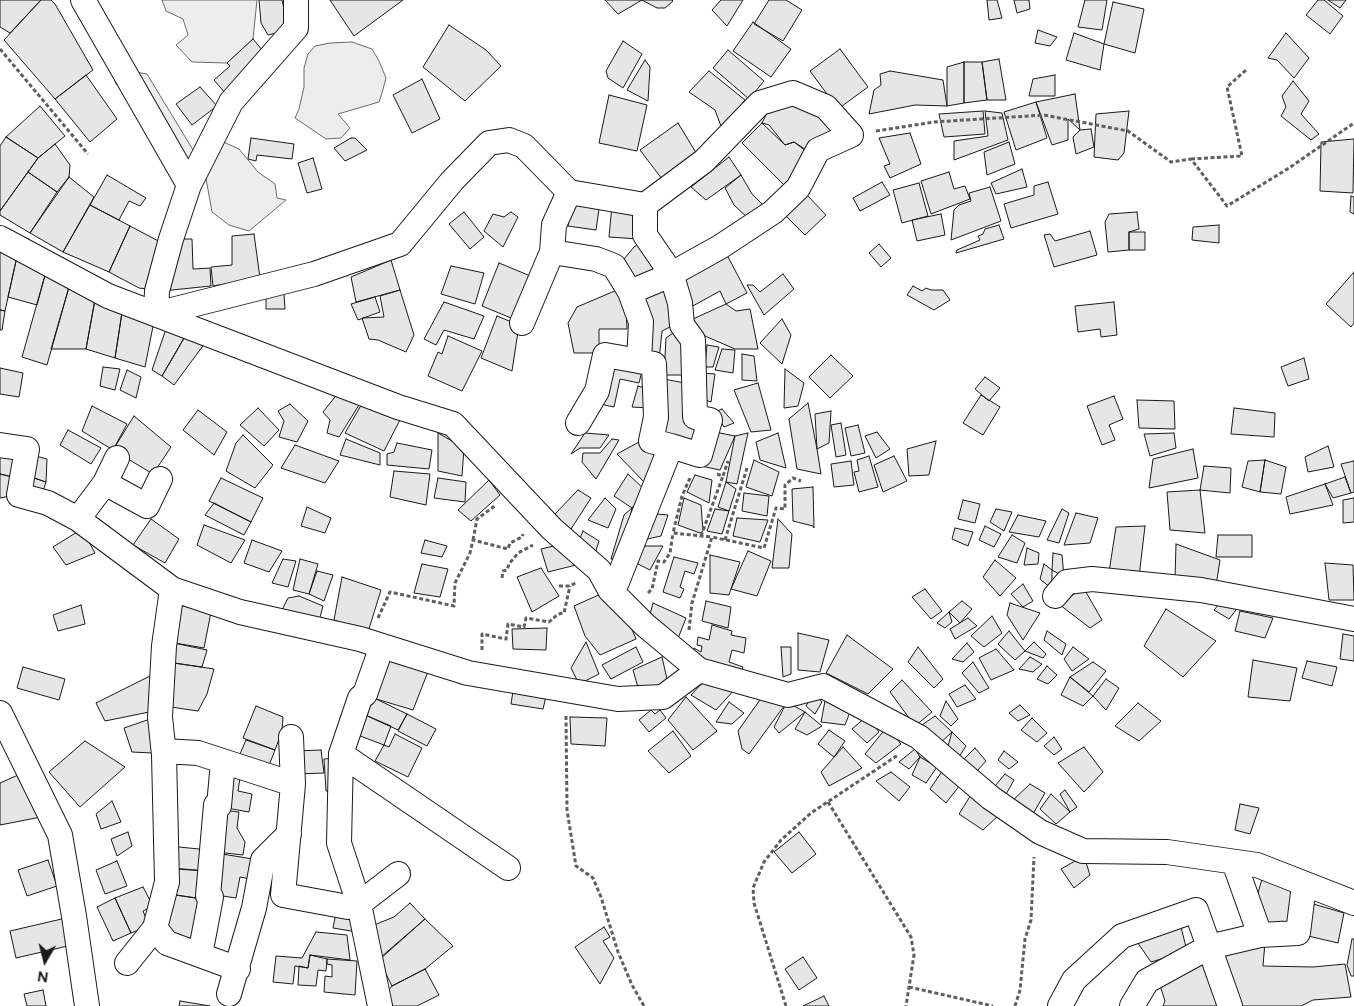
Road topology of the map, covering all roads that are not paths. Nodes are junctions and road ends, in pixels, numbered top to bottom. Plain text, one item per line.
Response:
1 (83, 0) edge
2 (296, 0) edge
3 (189, 185) junction
4 (570, 192) junction
5 (645, 205) junction
6 (0, 238) edge
7 (552, 252) junction
8 (671, 273) junction
9 (630, 292) junction
10 (156, 314) junction
11 (522, 323) dead end
12 (639, 361) junction
13 (578, 423) dead end
14 (0, 445) edge
15 (670, 446) junction
16 (117, 458) dead end
17 (160, 479) dead end
18 (105, 483) junction
19 (78, 519) junction
20 (172, 589) junction
21 (610, 590) junction
22 (1055, 596) dead end
23 (1354, 618) edge
24 (376, 644) junction
25 (693, 665) junction
26 (0, 713) edge
27 (291, 737) dead end
28 (164, 751) junction
29 (341, 754) junction
30 (223, 762) junction
31 (293, 784) junction
32 (290, 834) junction
33 (1234, 862) junction
34 (508, 868) dead end
35 (398, 874) dead end
36 (1304, 885) junction
37 (1354, 903) edge
38 (359, 904) junction
39 (154, 928) junction
40 (1260, 934) junction
41 (1209, 947) junction
42 (200, 955) junction
43 (127, 963) dead end
44 (238, 969) junction
45 (229, 994) dead end
46 (1134, 1005) edge
47 (87, 1006) edge
48 (380, 1006) edge
49 (1060, 1006) edge
50 (1230, 1006) edge

1 - 3 street
2 - 3 street
3 - 10 street
4 - 5 street
4 - 7 street
4 - 10 street
5 - 8 street
5 - 8 street
6 - 10 street
7 - 9 street
7 - 11 street
8 - 9 street
8 - 15 street
9 - 12 street
10 - 21 street
12 - 13 street
12 - 15 street
14 - 19 street
15 - 21 street
16 - 18 street
17 - 18 street
18 - 19 street
19 - 20 street
20 - 24 street
20 - 28 street
21 - 25 street
22 - 23 street
24 - 25 street
24 - 29 street
25 - 33 street
26 - 47 street
27 - 31 street
28 - 30 street
28 - 39 street
29 - 34 street
29 - 38 street
30 - 31 street
30 - 42 street
31 - 32 street
32 - 38 street
32 - 44 street
33 - 36 street
33 - 40 street
35 - 38 street
36 - 37 street
36 - 40 street
38 - 48 street
39 - 42 street
39 - 43 street
40 - 41 street
41 - 46 street
41 - 49 street
41 - 50 street
42 - 44 street
44 - 45 street

